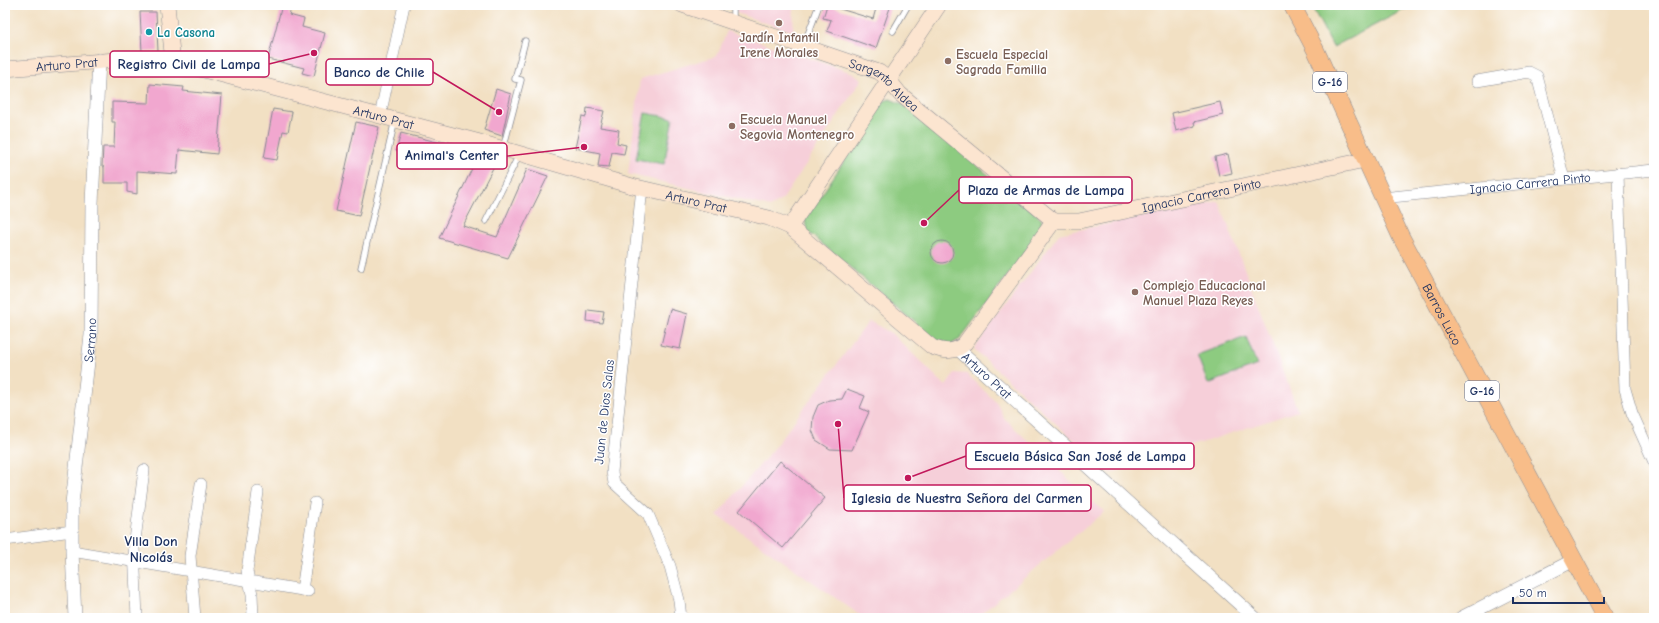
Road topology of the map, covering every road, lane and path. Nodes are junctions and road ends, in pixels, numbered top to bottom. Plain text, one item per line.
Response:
1 (167, 5) edge
2 (404, 5) edge
3 (682, 5) edge
4 (733, 5) edge
5 (819, 5) edge
6 (908, 5) edge
7 (1292, 5) edge
8 (937, 6) edge
9 (733, 21) junction
10 (893, 30) dead end
11 (525, 41) dead end
12 (804, 45) junction
13 (98, 60) junction
14 (173, 62) junction
15 (5, 69) edge
16 (888, 80) junction
17 (1477, 81) dead end
18 (380, 116) junction
19 (395, 120) junction
20 (503, 149) junction
21 (520, 154) junction
22 (1365, 160) junction
23 (1654, 170) edge
24 (1618, 173) junction
25 (1564, 179) junction
26 (642, 188) junction
27 (1382, 198) junction
28 (1054, 221) junction
29 (486, 222) dead end
30 (790, 228) junction
31 (360, 268) dead end
32 (958, 349) junction
33 (1654, 462) edge
34 (144, 470) dead end
35 (200, 484) dead end
36 (258, 492) dead end
37 (314, 503) dead end
38 (72, 531) junction
39 (5, 540) edge
40 (72, 551) junction
41 (1574, 560) junction
42 (134, 562) junction
43 (192, 572) junction
44 (249, 581) junction
45 (76, 618) edge
46 (137, 618) edge
47 (195, 618) edge
48 (253, 618) edge
49 (681, 618) edge
50 (1255, 618) edge
51 (1462, 618) edge
52 (1605, 618) edge

1 - 14 main road
2 - 18 street
3 - 9 main road, Sargento Aldea
4 - 9 lane
5 - 12 lane
6 - 10 lane
7 - 22 main road, Barros Luco / G-16
8 - 16 main road
9 - 12 main road, Sargento Aldea
11 - 20 lane
12 - 16 main road, Sargento Aldea
13 - 14 main road, Arturo Prat
13 - 15 main road, Arturo Prat
13 - 38 street, Serrano
14 - 18 main road, Arturo Prat
16 - 28 main road, Sargento Aldea
16 - 30 main road
17 - 25 street
18 - 19 main road, Arturo Prat
19 - 20 main road, Arturo Prat
19 - 31 lane
20 - 21 main road, Arturo Prat
21 - 26 main road, Arturo Prat
21 - 29 lane
22 - 27 main road, Barros Luco / G-16
22 - 28 main road, Ignacio Carrera Pinto
23 - 24 street, Ignacio Carrera Pinto
24 - 25 street, Ignacio Carrera Pinto
24 - 33 street
25 - 27 street, Ignacio Carrera Pinto
26 - 30 main road, Arturo Prat
26 - 49 street, Juan de Dios Salas
27 - 41 main road, Barros Luco / G-16
28 - 32 main road
30 - 32 main road, Arturo Prat
32 - 50 street, Arturo Prat
34 - 42 street
35 - 43 street
36 - 44 street
37 - 44 street
38 - 39 street
38 - 40 street, Serrano
40 - 42 street
40 - 45 street, Serrano
41 - 51 street
41 - 52 main road, Barros Luco / G-16
42 - 43 street
42 - 46 street
43 - 44 street
43 - 47 street
44 - 48 street

